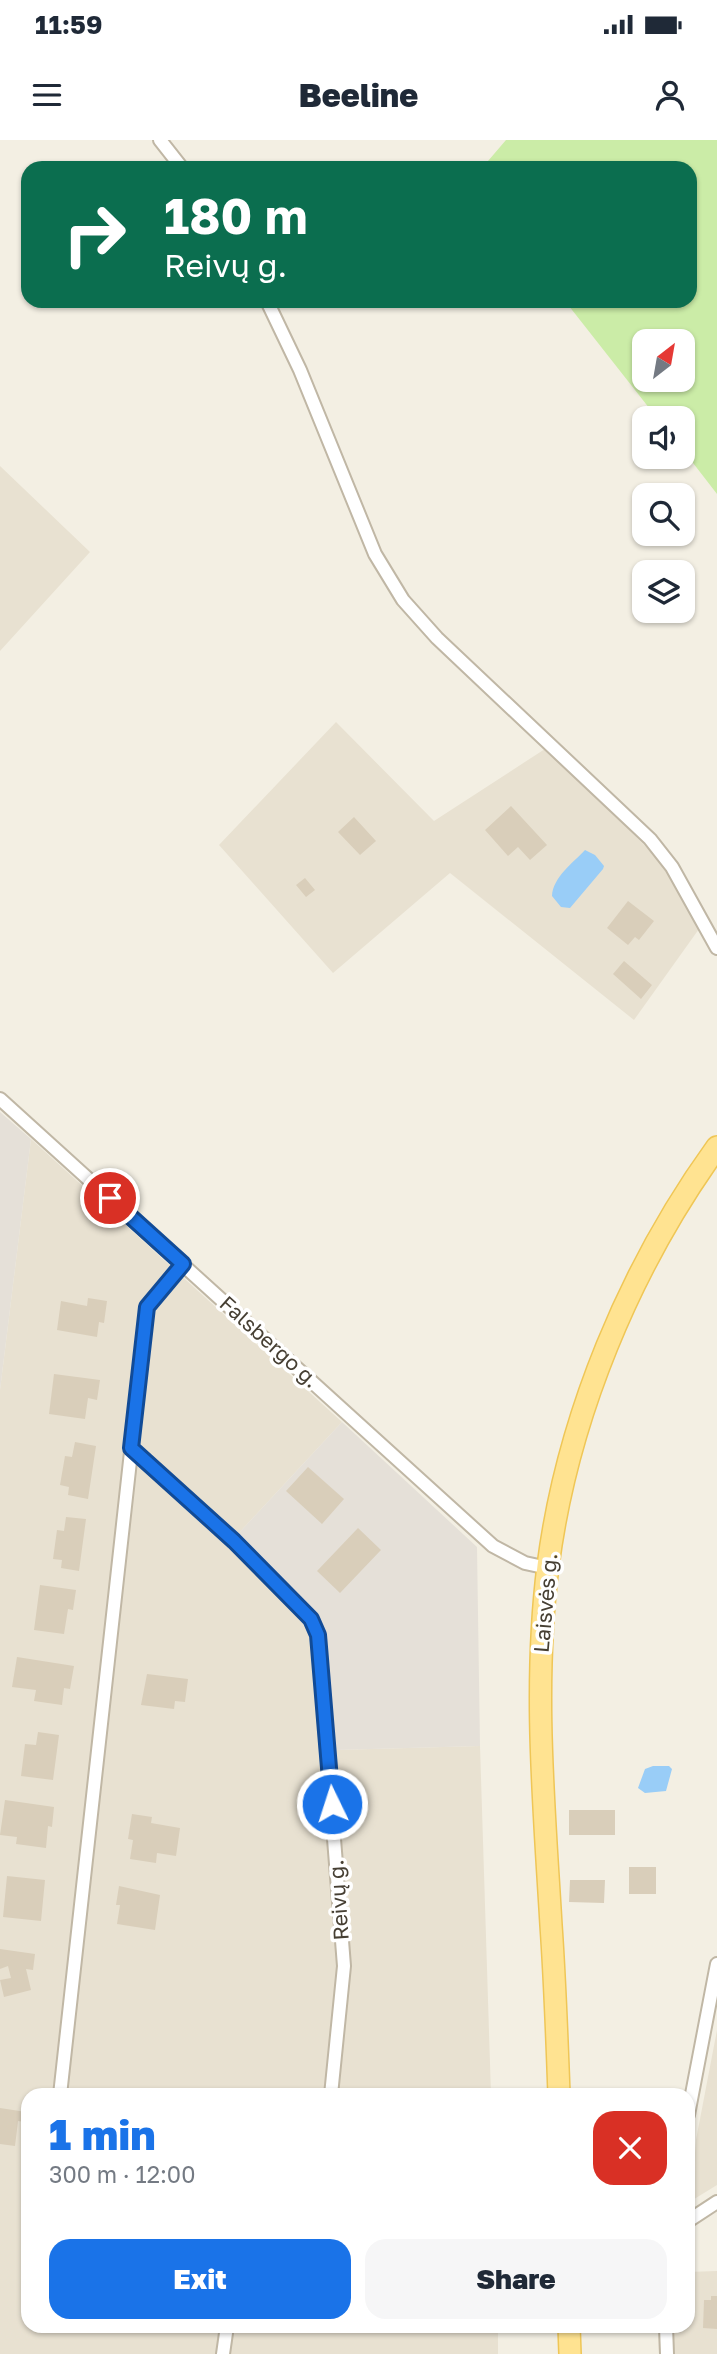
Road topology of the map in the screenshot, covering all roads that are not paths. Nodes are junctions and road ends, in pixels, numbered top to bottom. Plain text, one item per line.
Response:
1 (160, 140) edge
2 (176, 161) edge
3 (270, 308) edge
4 (717, 948) edge
5 (0, 1099) edge
6 (717, 1147) edge
7 (183, 1264) junction
8 (131, 1448) junction
9 (548, 1568) junction
10 (717, 1964) edge
11 (61, 2088) edge
12 (332, 2088) edge
13 (559, 2088) edge
14 (693, 2088) edge
15 (717, 2202) edge
16 (695, 2216) edge
17 (226, 2333) edge
18 (569, 2333) edge
19 (666, 2333) edge
20 (223, 2354) edge
21 (570, 2354) edge
22 (667, 2354) edge

1 - 2 street
3 - 4 street
5 - 7 street, Falsbergo g.
6 - 9 main road, Laisvės g.
7 - 8 street
7 - 9 street, Falsbergo g.
8 - 11 street
8 - 12 street, Reivų g.
9 - 13 main road, Laisvės g.
10 - 14 street
15 - 16 street
17 - 20 street
18 - 21 main road
19 - 22 street

